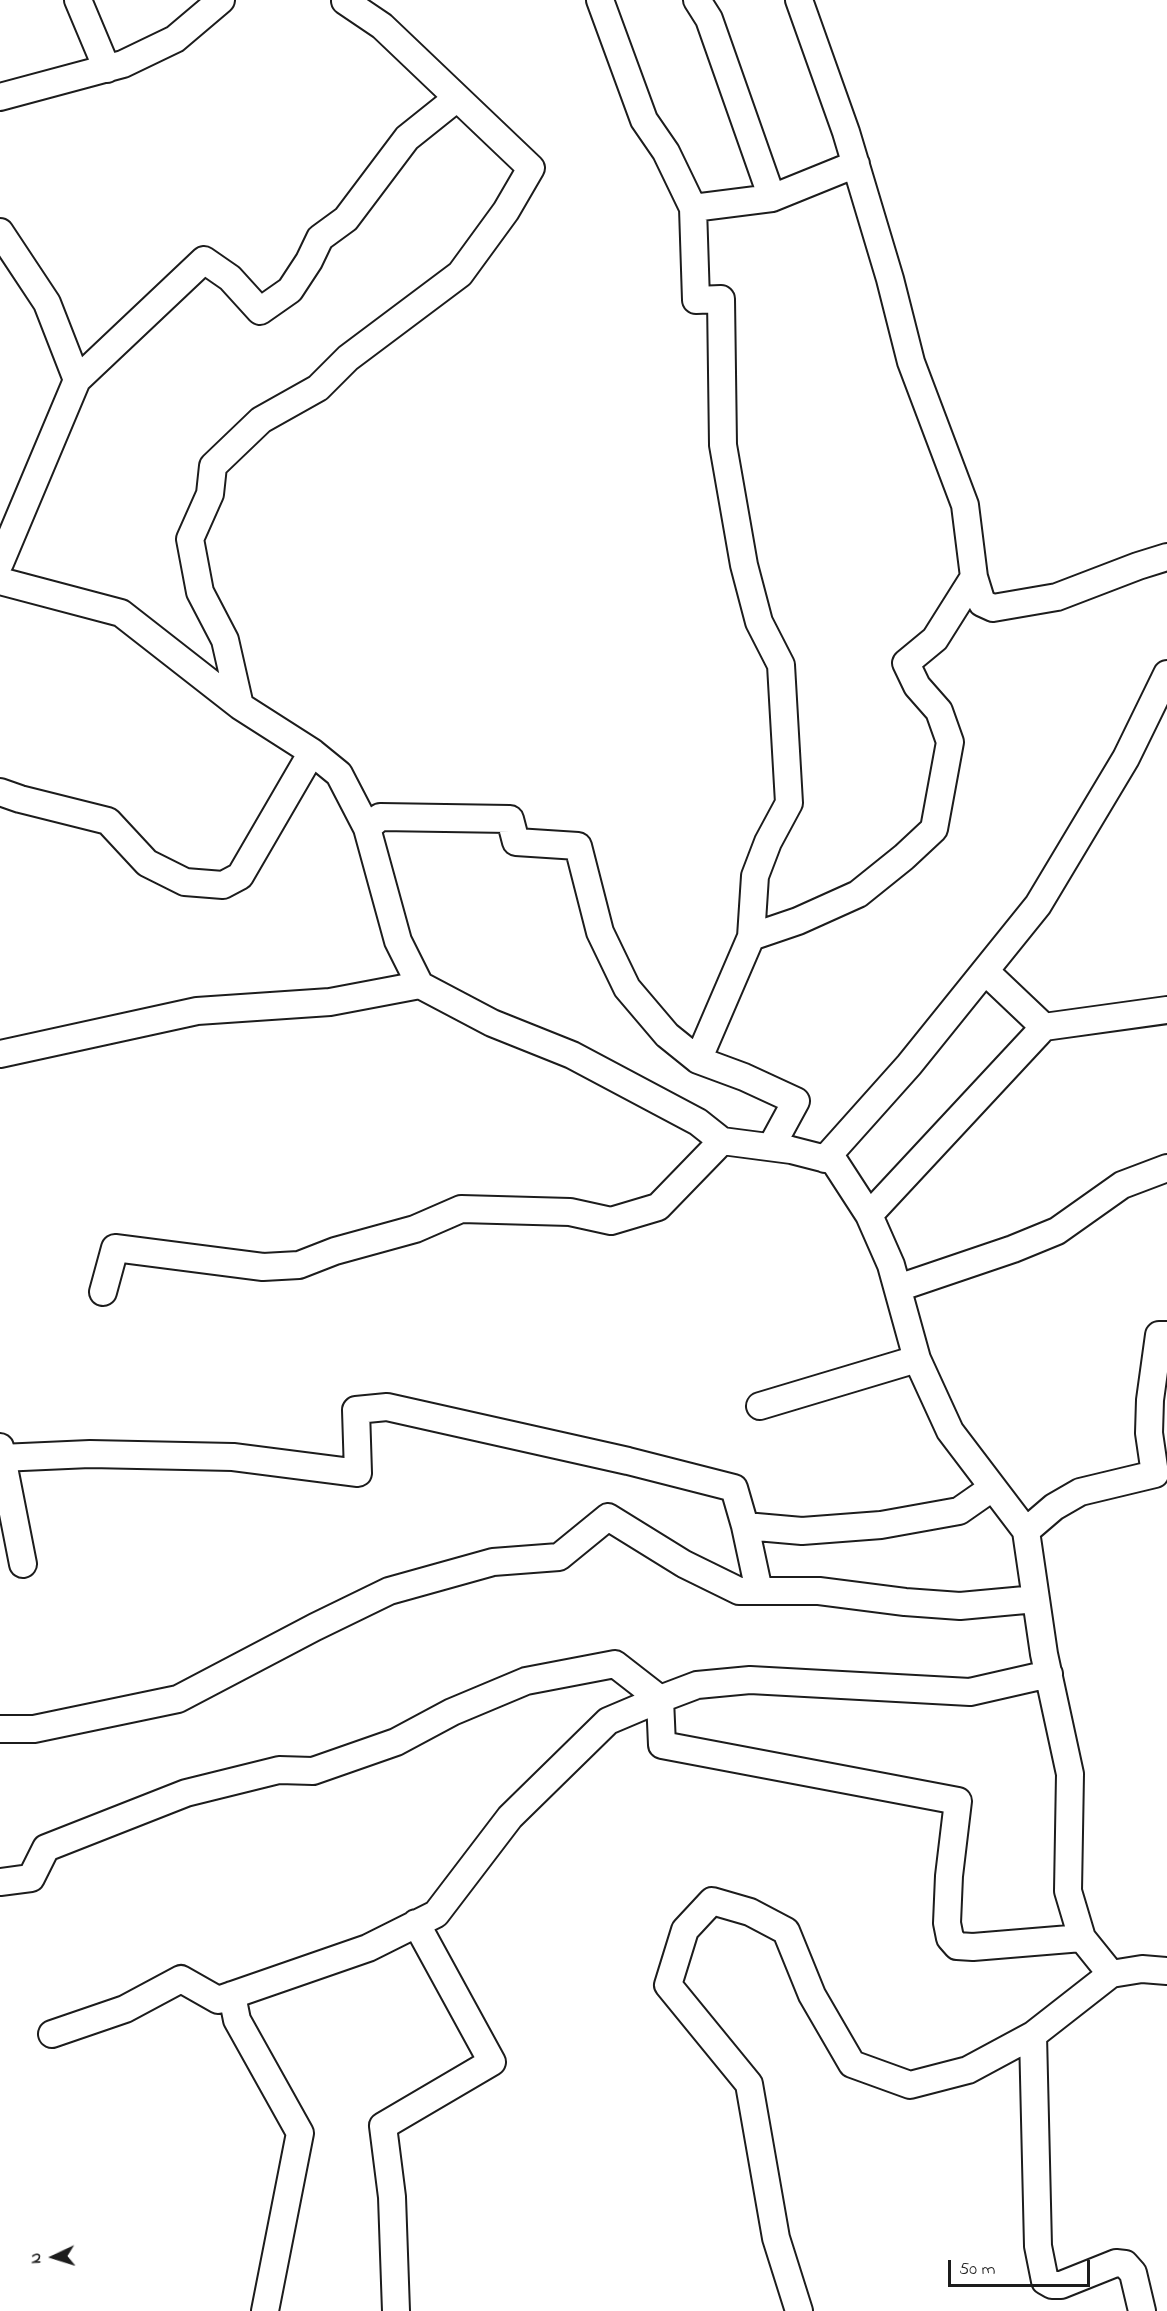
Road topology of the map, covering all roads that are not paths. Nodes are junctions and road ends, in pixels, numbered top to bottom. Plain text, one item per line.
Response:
1 (78, 0) edge
2 (221, 0) edge
3 (346, 0) edge
4 (600, 0) edge
5 (697, 0) edge
6 (799, 0) edge
7 (107, 69) junction
8 (0, 97) edge
9 (457, 98) junction
10 (856, 164) junction
11 (772, 198) junction
12 (693, 208) junction
13 (0, 232) edge
14 (77, 380) junction
15 (8, 523) edge
16 (1167, 557) edge
17 (0, 563) edge
18 (974, 576) junction
19 (0, 581) edge
20 (1167, 674) edge
21 (240, 706) junction
22 (312, 752) junction
23 (0, 792) edge
24 (367, 828) junction
25 (751, 937) junction
26 (985, 971) junction
27 (420, 985) junction
28 (1167, 1010) edge
29 (1044, 1027) junction
30 (0, 1054) edge
31 (698, 1060) junction
32 (722, 1141) junction
33 (771, 1148) junction
34 (825, 1159) junction
35 (1167, 1168) edge
36 (869, 1215) junction
37 (897, 1288) junction
38 (103, 1292) dead end
39 (1167, 1335) edge
40 (917, 1359) junction
41 (760, 1406) dead end
42 (1, 1454) edge
43 (992, 1488) junction
44 (745, 1526) junction
45 (1026, 1531) junction
46 (22, 1564) dead end
47 (759, 1591) junction
48 (1036, 1599) junction
49 (1049, 1674) junction
50 (660, 1699) junction
51 (0, 1729) edge
52 (0, 1882) edge
53 (416, 1923) junction
54 (1082, 1938) junction
55 (1167, 1971) edge
56 (1111, 1974) junction
57 (232, 1995) junction
58 (52, 2034) dead end
59 (1033, 2035) junction
60 (265, 2311) edge
61 (396, 2311) edge
62 (799, 2311) edge
63 (1142, 2311) edge

1 - 7 street
2 - 7 street
3 - 9 street
4 - 12 street
5 - 11 street
6 - 10 street
7 - 8 street
9 - 14 street
9 - 21 street
10 - 11 street
10 - 18 street
11 - 12 street
12 - 25 street
13 - 14 street
14 - 15 street
15 - 17 street
16 - 18 street
18 - 25 street
19 - 21 street
20 - 26 street
21 - 22 street
22 - 23 street
22 - 24 street
24 - 27 street
24 - 31 street
25 - 31 street
26 - 29 street
26 - 34 street
27 - 30 street
27 - 32 street
28 - 29 street
29 - 36 street
31 - 33 street
32 - 33 street
32 - 38 street
33 - 34 street
34 - 36 street
35 - 37 street
36 - 37 street
37 - 40 street
39 - 45 street
40 - 41 street
40 - 43 street
42 - 44 street
42 - 46 street
43 - 44 street
43 - 45 street
44 - 47 street
45 - 48 street
47 - 48 street
47 - 51 street
48 - 49 street
49 - 50 street
49 - 54 street
50 - 52 street
50 - 53 street
50 - 54 street
53 - 57 street
53 - 61 street
54 - 56 street
55 - 56 street
56 - 59 street
57 - 58 street
57 - 60 street
59 - 62 street
59 - 63 street

